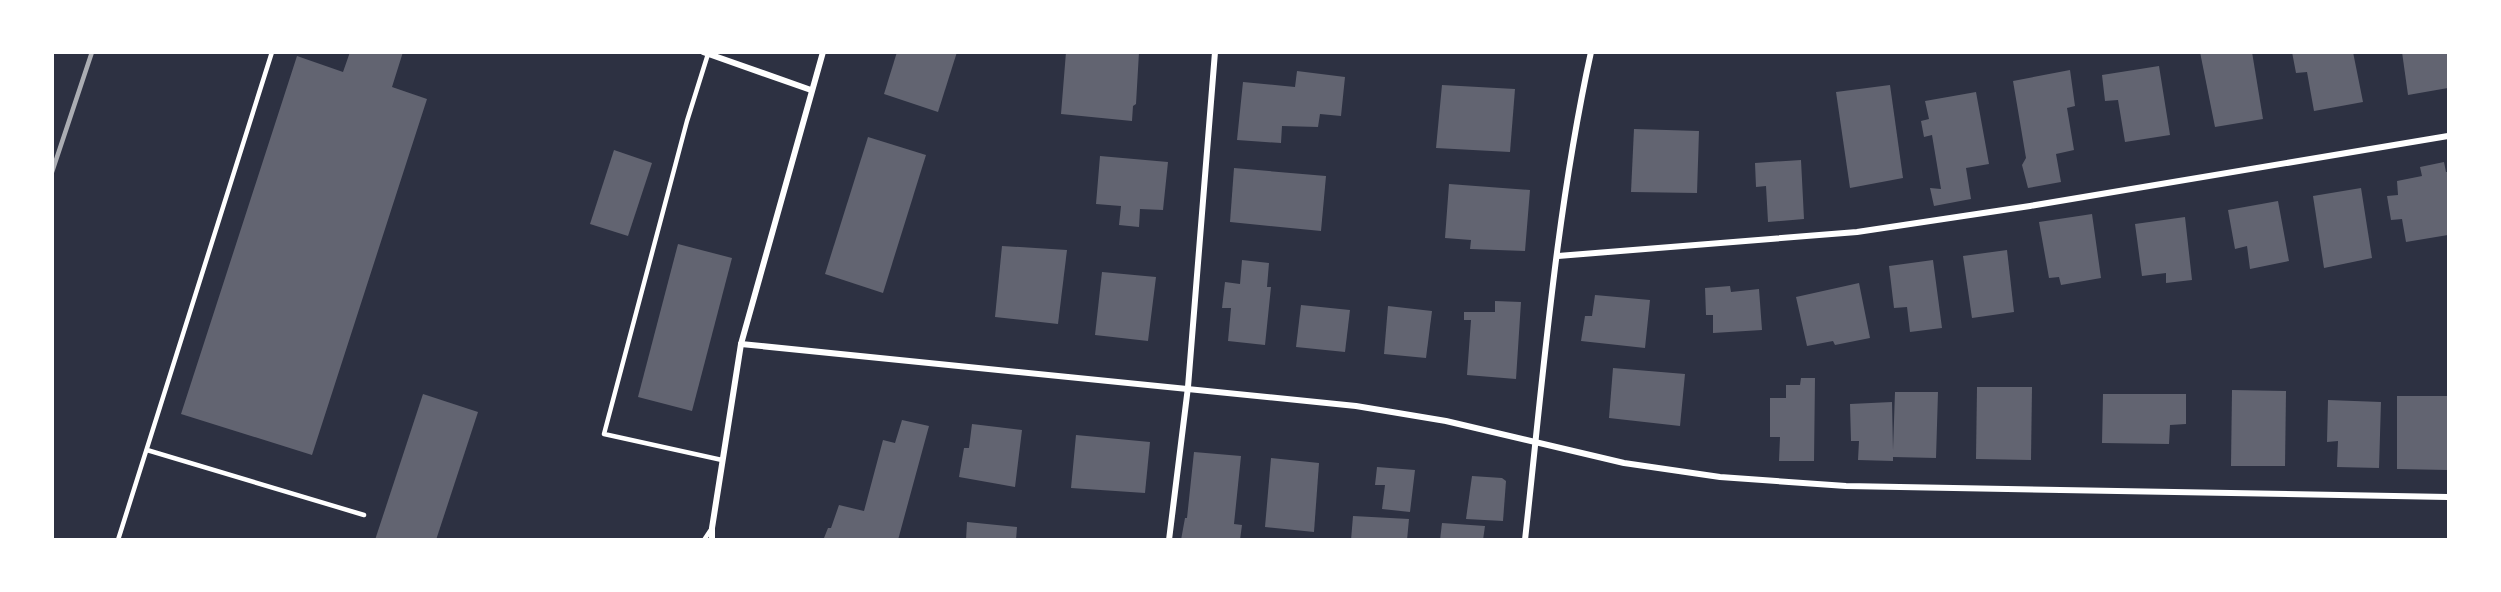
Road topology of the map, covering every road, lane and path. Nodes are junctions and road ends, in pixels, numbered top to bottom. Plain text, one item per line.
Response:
1 (272, 52) edge
2 (823, 52) edge
3 (1215, 52) edge
4 (1592, 52) edge
5 (705, 53) edge
6 (812, 90) junction
7 (2448, 136) edge
8 (1558, 256) junction
9 (741, 344) junction
10 (1188, 387) junction
11 (1536, 440) junction
12 (147, 450) junction
13 (722, 460) junction
14 (2448, 497) edge
15 (364, 515) dead end
16 (712, 528) junction
17 (117, 540) edge
18 (704, 540) edge
19 (712, 540) edge
20 (1169, 540) edge
21 (1525, 540) edge

1 - 12 lane
2 - 6 street
3 - 10 street
4 - 8 street
5 - 6 street
5 - 13 lane
6 - 9 street
7 - 8 street
8 - 11 street
9 - 10 street
9 - 13 street
10 - 11 street
10 - 20 street
11 - 14 street
11 - 21 street
12 - 15 lane
12 - 17 lane
13 - 16 street
16 - 18 lane
16 - 19 street

